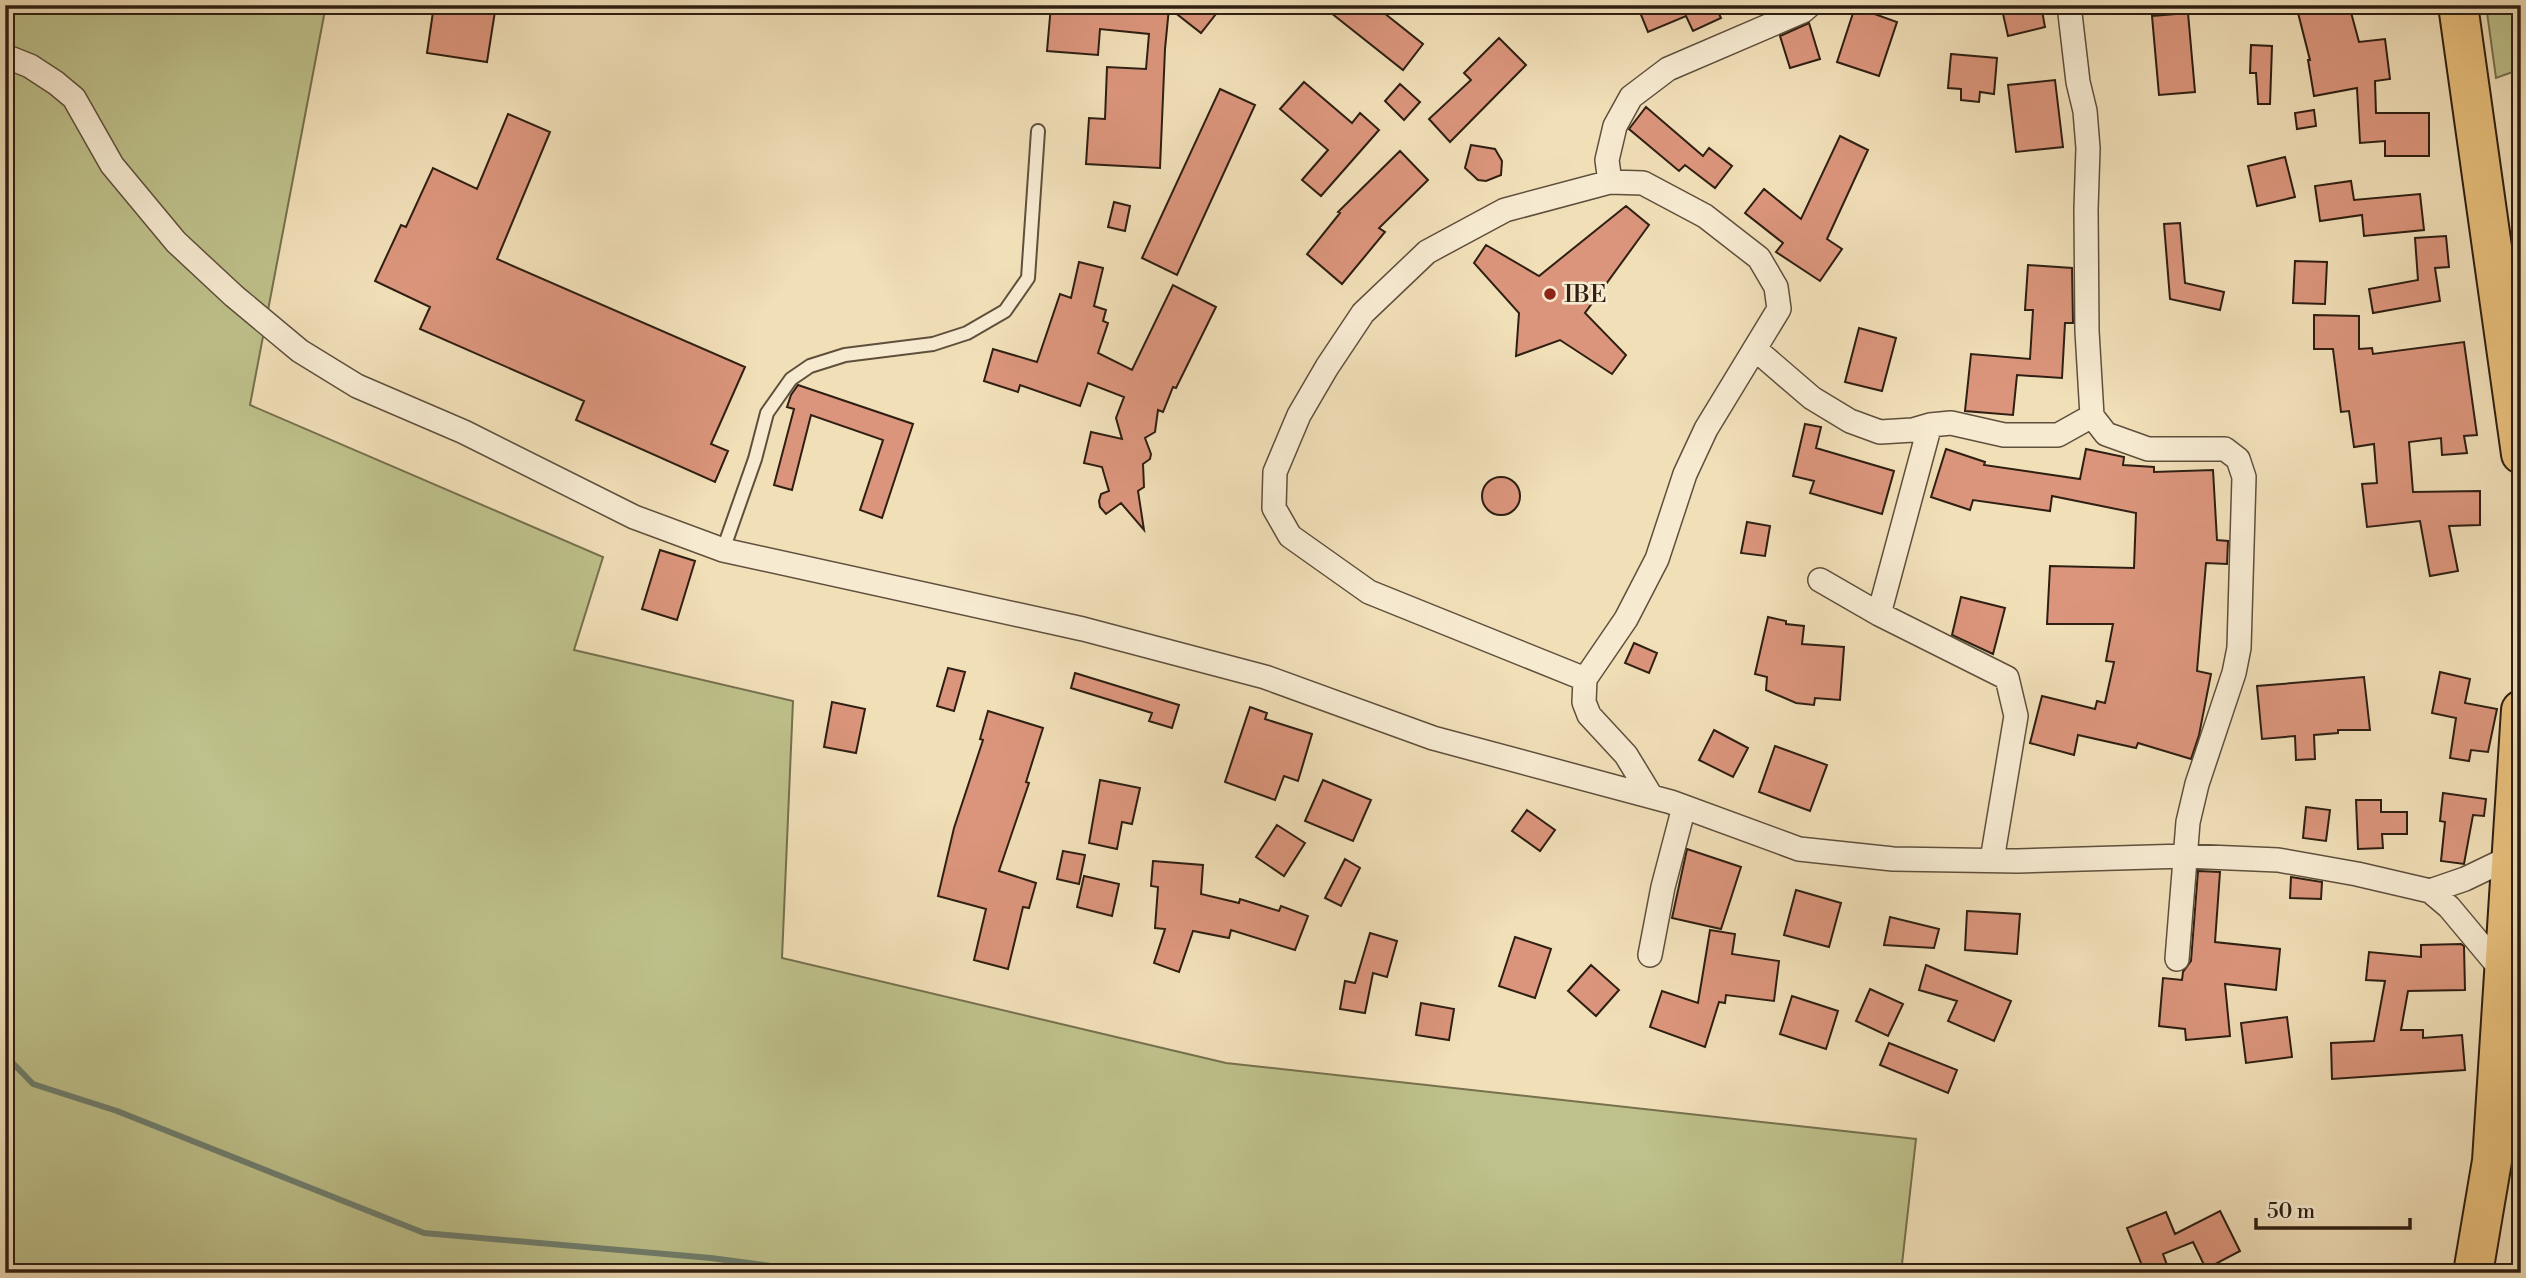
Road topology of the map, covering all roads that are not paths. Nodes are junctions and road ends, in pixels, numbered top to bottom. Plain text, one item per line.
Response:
1 (1810, 5) edge
2 (2069, 5) edge
3 (2458, 5) edge
4 (5, 56) edge
5 (1038, 131) dead end
6 (1610, 182) junction
7 (1755, 349) junction
8 (2092, 416) junction
9 (1930, 425) junction
10 (2520, 444) edge
11 (723, 550) junction
12 (1820, 580) dead end
13 (1879, 614) junction
14 (1585, 679) junction
15 (2521, 710) edge
16 (1651, 796) junction
17 (1684, 807) junction
18 (2516, 855) edge
19 (2185, 856) junction
20 (1992, 860) junction
21 (2430, 891) junction
22 (1650, 955) dead end
23 (2177, 959) dead end
24 (2505, 974) junction
25 (2473, 1273) edge

1 - 6 street
2 - 8 street
3 - 10 highway
4 - 11 street
5 - 11 lane
6 - 7 street
6 - 14 street
7 - 9 street
7 - 14 street
8 - 9 street
8 - 19 street
9 - 13 street
11 - 16 street
12 - 13 street
13 - 20 street
14 - 16 street
15 - 18 highway
16 - 17 street
17 - 20 street
17 - 22 street
18 - 21 street
18 - 24 highway
19 - 20 street
19 - 21 street
19 - 23 street
21 - 24 street
24 - 25 highway

